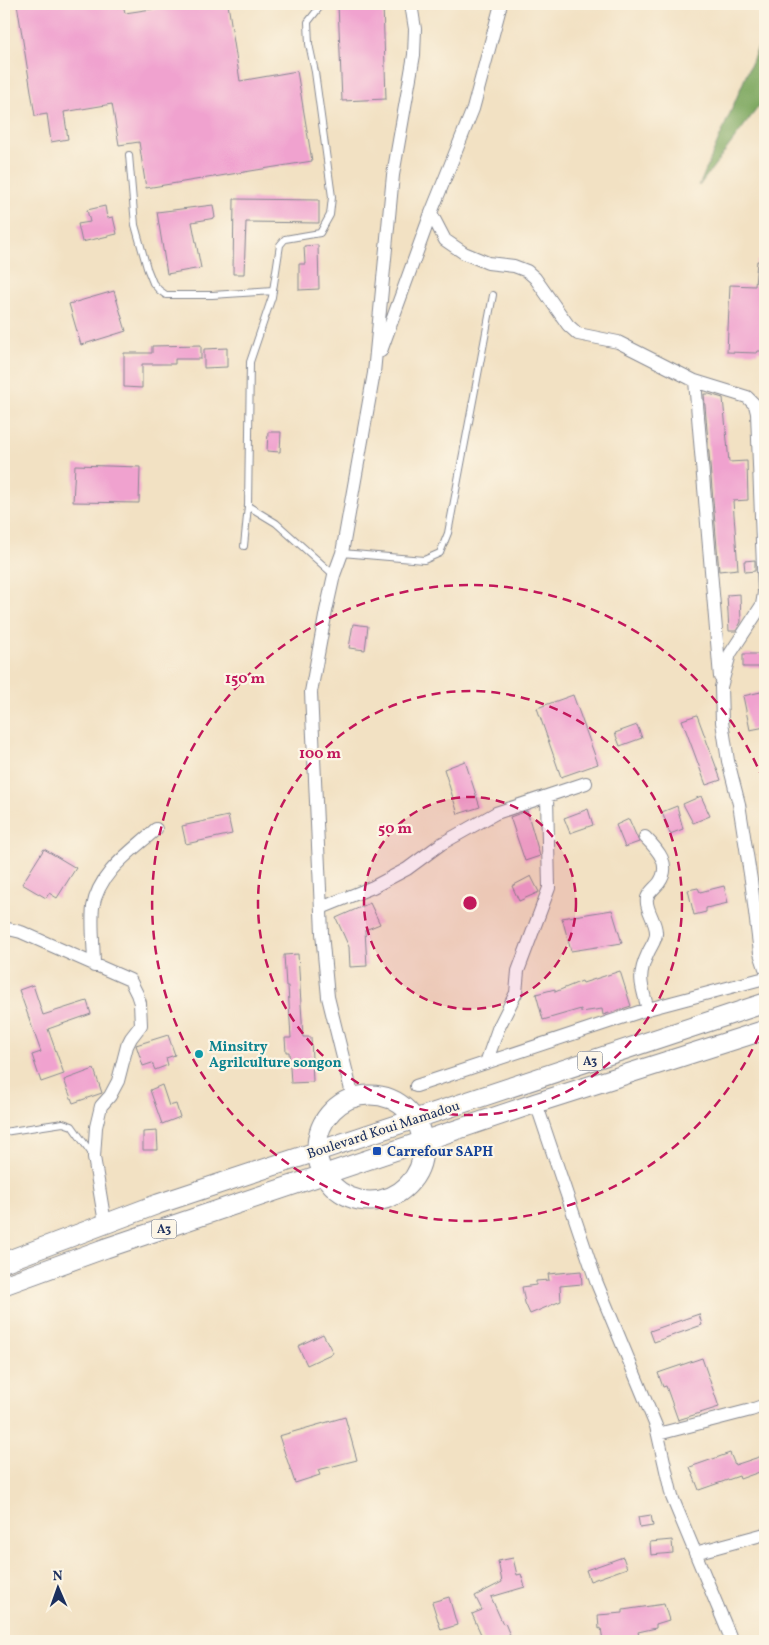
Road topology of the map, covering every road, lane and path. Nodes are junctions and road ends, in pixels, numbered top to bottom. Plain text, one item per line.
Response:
1 (322, 4) edge
2 (411, 4) edge
3 (501, 4) edge
4 (129, 155) dead end
5 (431, 213) junction
6 (273, 291) junction
7 (493, 295) dead end
8 (374, 373) junction
9 (695, 381) junction
10 (761, 414) edge
11 (248, 506) junction
12 (244, 546) dead end
13 (342, 553) junction
14 (334, 575) junction
15 (721, 686) junction
16 (586, 784) dead end
17 (547, 796) junction
18 (156, 829) dead end
19 (645, 837) dead end
20 (321, 908) junction
21 (4, 928) edge
22 (94, 966) junction
23 (765, 968) edge
24 (765, 978) edge
25 (765, 1003) edge
26 (648, 1008) junction
27 (765, 1030) edge
28 (486, 1063) junction
29 (416, 1086) dead end
30 (353, 1098) junction
31 (536, 1103) junction
32 (414, 1118) junction
33 (4, 1132) edge
34 (423, 1142) junction
35 (318, 1150) junction
36 (94, 1157) junction
37 (324, 1174) junction
38 (105, 1223) junction
39 (4, 1262) edge
40 (4, 1285) edge
41 (765, 1405) edge
42 (658, 1434) junction
43 (765, 1534) edge
44 (695, 1553) junction
45 (732, 1641) edge

1 - 6 lane
2 - 8 street
3 - 5 street
4 - 6 lane
5 - 8 street
5 - 9 street
6 - 11 lane
7 - 13 lane
8 - 13 street
9 - 10 street
9 - 15 street
10 - 15 street
11 - 12 lane
11 - 14 lane
13 - 14 street
14 - 20 street
15 - 23 street
16 - 17 street
17 - 20 street
17 - 28 street
18 - 22 street
19 - 26 street
20 - 30 street
21 - 22 street
22 - 36 street
24 - 26 street
25 - 32 main road, Boulevard Koui Mamadou / A3
26 - 28 street
27 - 31 main road, Boulevard Koui Mamadou / A3
28 - 29 street
30 - 32 main road
30 - 35 main road
31 - 34 main road, Boulevard Koui Mamadou / A3
31 - 42 street
32 - 34 main road
32 - 35 main road, Boulevard Koui Mamadou / A3
33 - 36 lane
34 - 37 main road, Boulevard Koui Mamadou / A3
34 - 37 main road
35 - 37 main road
35 - 38 main road, Boulevard Koui Mamadou / A3
36 - 38 street
37 - 40 main road, Boulevard Koui Mamadou / A3
38 - 39 main road, Boulevard Koui Mamadou / A3
41 - 42 street
42 - 44 street
43 - 44 street
44 - 45 street

